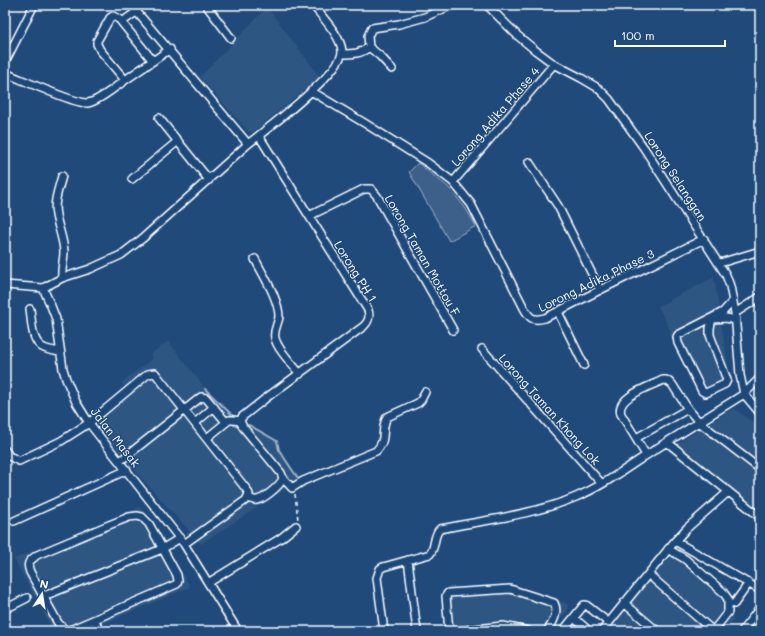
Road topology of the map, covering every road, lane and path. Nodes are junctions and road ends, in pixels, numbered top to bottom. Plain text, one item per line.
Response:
1 (34, 5) edge
2 (130, 5) edge
3 (206, 5) edge
4 (313, 5) edge
5 (452, 5) edge
6 (487, 5) edge
7 (136, 12) junction
8 (122, 22) junction
9 (231, 38) dead end
10 (369, 47) junction
11 (170, 50) junction
12 (342, 54) junction
13 (153, 61) junction
14 (5, 62) edge
15 (554, 64) junction
16 (392, 69) dead end
17 (5, 72) edge
18 (125, 80) junction
19 (311, 91) junction
20 (160, 118) dead end
21 (259, 136) junction
22 (178, 141) junction
23 (248, 144) junction
24 (529, 162) dead end
25 (62, 176) dead end
26 (132, 179) dead end
27 (209, 180) junction
28 (453, 182) junction
29 (309, 216) junction
30 (704, 239) junction
31 (760, 251) edge
32 (255, 259) dead end
33 (720, 263) junction
34 (62, 278) junction
35 (5, 285) edge
36 (43, 288) junction
37 (600, 290) junction
38 (760, 297) edge
39 (732, 302) junction
40 (30, 309) dead end
41 (558, 312) junction
42 (735, 317) junction
43 (712, 319) junction
44 (453, 330) dead end
45 (482, 349) dead end
46 (60, 352) junction
47 (584, 365) dead end
48 (300, 374) junction
49 (760, 378) edge
50 (425, 392) dead end
51 (744, 394) junction
52 (214, 407) junction
53 (688, 409) junction
54 (185, 410) junction
55 (760, 413) edge
56 (240, 421) junction
57 (226, 422) junction
58 (699, 422) junction
59 (89, 423) junction
60 (195, 423) junction
61 (207, 438) junction
62 (636, 438) junction
63 (667, 442) junction
64 (5, 450) edge
65 (646, 455) junction
66 (120, 461) junction
67 (760, 469) edge
68 (127, 470) junction
69 (284, 478) junction
70 (602, 484) junction
71 (292, 488) junction
72 (728, 492) junction
73 (248, 497) junction
74 (760, 517) edge
75 (14, 521) dead end
76 (296, 526) joint
77 (182, 541) junction
78 (675, 541) junction
79 (162, 549) junction
80 (668, 549) junction
81 (408, 560) junction
82 (648, 574) junction
83 (208, 583) junction
84 (749, 583) junction
85 (760, 590) edge
86 (44, 596) junction
87 (27, 598) dead end
88 (624, 603) junction
89 (734, 604) dead end
90 (760, 608) edge
91 (5, 609) edge
92 (574, 618) junction
93 (95, 620) junction
94 (608, 622) junction
95 (524, 630) edge
96 (99, 631) edge
97 (238, 631) edge
98 (384, 631) edge
99 (417, 631) edge
100 (449, 631) edge
101 (457, 631) edge
102 (547, 631) edge
103 (563, 631) edge
104 (589, 631) edge
105 (602, 631) edge
106 (657, 631) edge
107 (713, 631) edge
108 (742, 631) edge

1 - 14 street
2 - 7 street
3 - 9 street
4 - 12 street
5 - 10 street
6 - 15 street, Lorong Selanggan
7 - 8 street
7 - 11 street
8 - 13 street
8 - 18 street
10 - 12 street
10 - 16 street
11 - 13 street
11 - 23 street
12 - 19 street
13 - 18 street
15 - 28 street, Lorong Adika Phase 4
15 - 30 street, Lorong Selanggan
17 - 18 street
19 - 21 street
19 - 28 street, Lorong Adika Phase 3
20 - 22 street
21 - 23 street
21 - 29 street, Lorong PH 1
22 - 26 street
22 - 27 street
23 - 27 street
24 - 37 street
25 - 34 street
27 - 34 street
28 - 41 street, Lorong Adika Phase 3
29 - 44 street, Lorong Taman Mottou F
29 - 48 street, Lorong PH 1
30 - 33 street, Lorong Selanggan
30 - 37 street, Lorong Adika Phase 3
31 - 33 street
32 - 48 street
33 - 39 street, Lorong Selanggan
34 - 36 street
35 - 36 street
36 - 46 street, Jalan Masak
37 - 41 street, Lorong Adika Phase 3
38 - 42 street
39 - 42 street, Lorong Selanggan
39 - 43 street
40 - 46 street
41 - 47 street
42 - 43 street
42 - 51 street, Lorong Selanggan
43 - 43 street
45 - 70 street, Lorong Taman Khong Lok
46 - 59 street, Jalan Masak
48 - 56 street, Lorong PH 1
49 - 51 street
50 - 71 street
51 - 55 street, Lorong Selanggan
51 - 58 street
52 - 54 street
52 - 57 street
52 - 60 street
53 - 58 street
53 - 62 street
53 - 62 street
54 - 59 street
54 - 60 street
54 - 66 street
56 - 57 street
56 - 69 street
57 - 61 street
58 - 63 street
58 - 67 street
59 - 64 street
59 - 66 street, Jalan Masak
60 - 61 street
61 - 73 street
62 - 65 street
63 - 65 street
63 - 72 street
65 - 70 street
66 - 68 street, Jalan Masak
68 - 75 street
68 - 77 street, Jalan Masak
69 - 71 street
69 - 73 street
70 - 81 street
71 - 76 path
72 - 74 street
72 - 78 street
73 - 77 street
76 - 83 street
77 - 79 street
77 - 83 street, Jalan Masak
78 - 80 street
78 - 84 street
79 - 86 street
79 - 86 street
79 - 93 street
80 - 82 street
80 - 107 street
81 - 98 street
81 - 99 street
82 - 88 street
82 - 107 street
83 - 97 street, Jalan Masak
84 - 85 street
84 - 89 street
86 - 93 street
87 - 91 street
88 - 94 street
88 - 106 street
90 - 108 street
92 - 94 street
92 - 103 street
92 - 104 street
93 - 96 street
94 - 105 street
95 - 101 street
100 - 102 street

